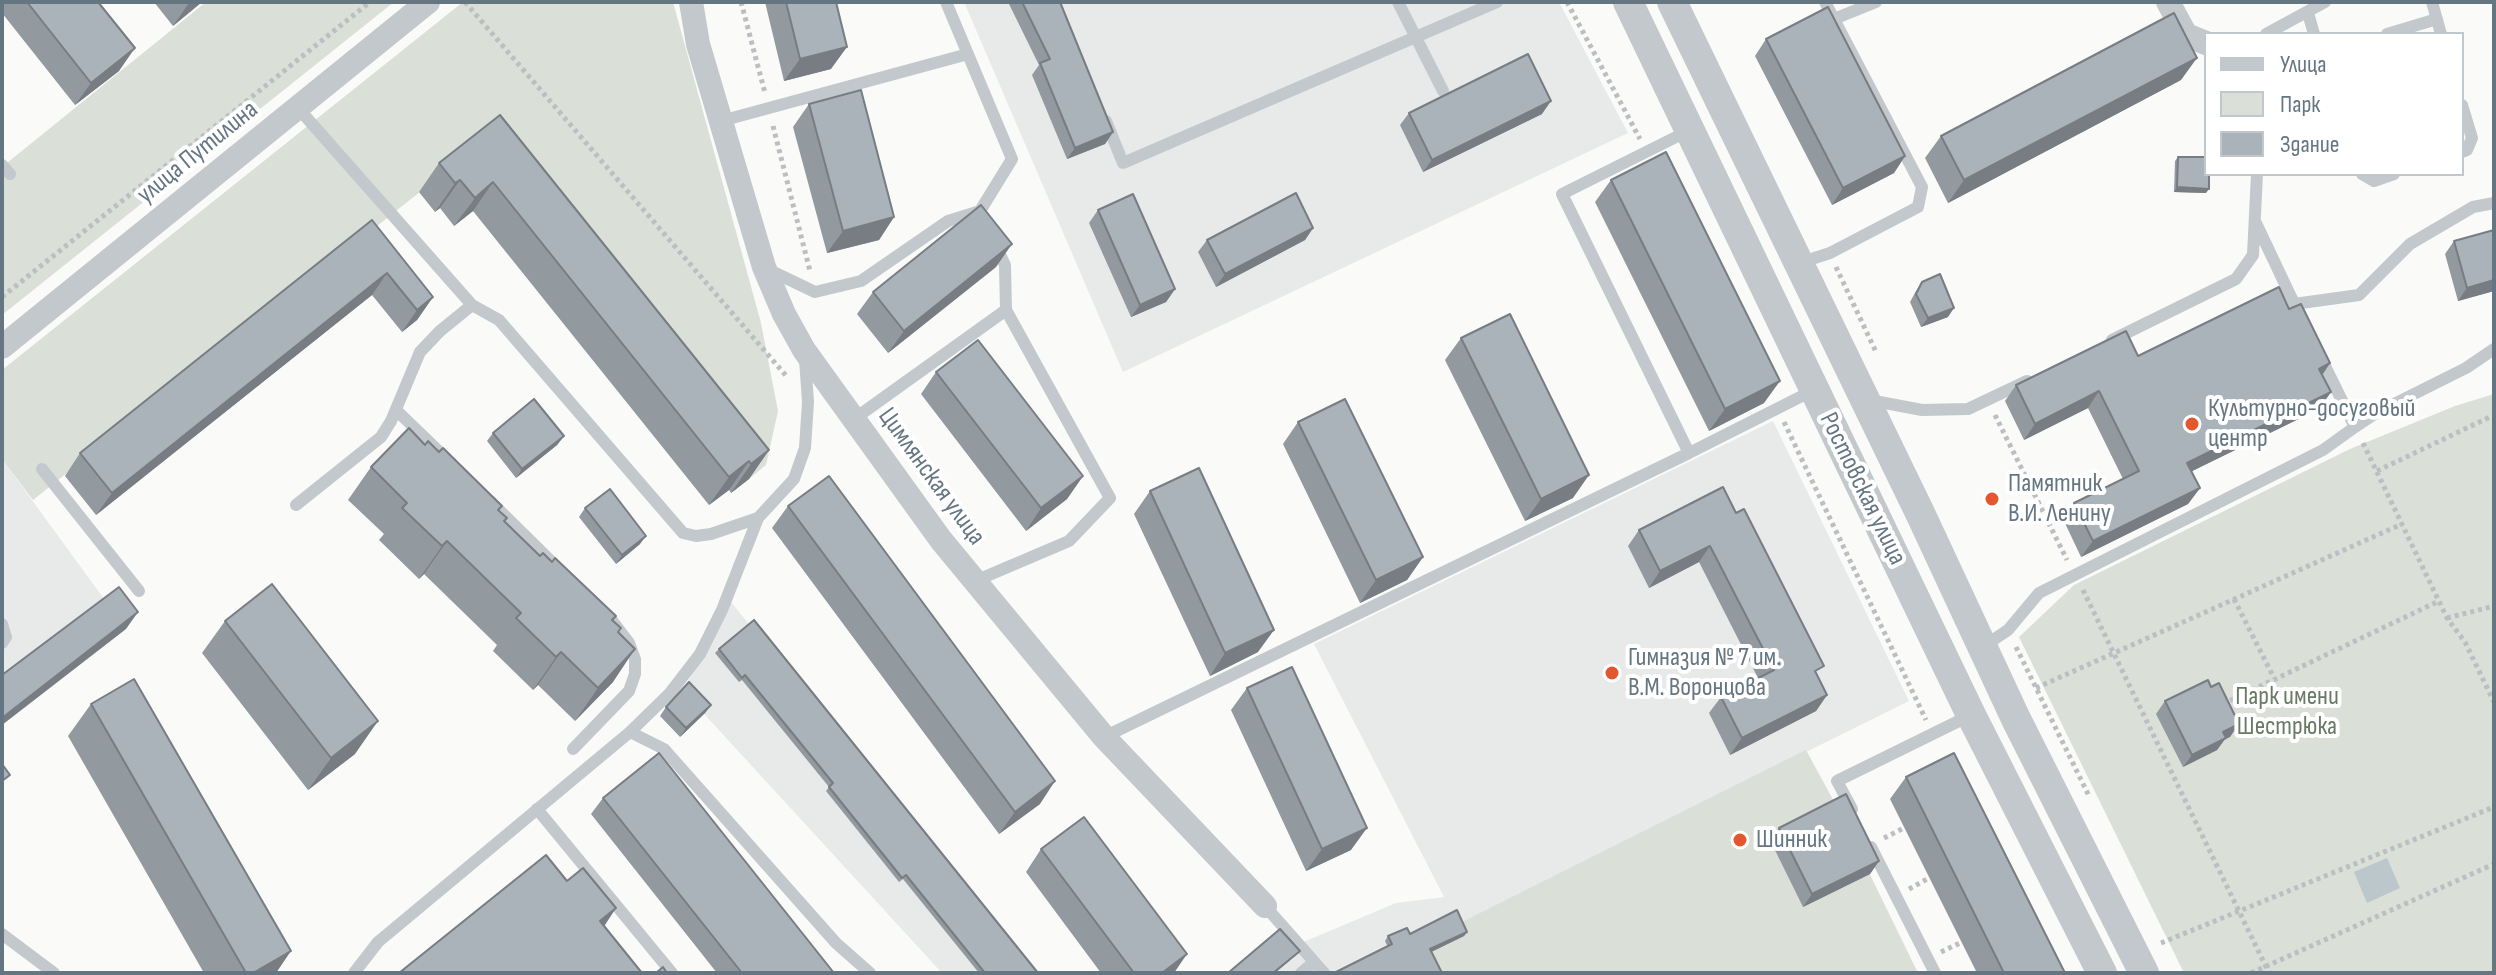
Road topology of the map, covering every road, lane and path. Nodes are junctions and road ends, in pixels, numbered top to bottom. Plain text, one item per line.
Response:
1 (370, 2) edge
2 (428, 2) edge
3 (465, 2) edge
4 (691, 2) edge
5 (741, 2) edge
6 (946, 2) edge
7 (1398, 2) edge
8 (1497, 2) edge
9 (1567, 2) edge
10 (1628, 2) edge
11 (1672, 2) edge
12 (1825, 2) edge
13 (1876, 2) edge
14 (2168, 2) edge
15 (2325, 2) edge
16 (2432, 2) edge
17 (2308, 13) junction
18 (1834, 19) junction
19 (2437, 19) junction
20 (2270, 32) edge
21 (2313, 32) edge
22 (2394, 32) edge
23 (2440, 32) edge
24 (1414, 38) junction
25 (2204, 42) edge
26 (968, 54) junction
27 (1443, 91) dead end
28 (298, 108) junction
29 (768, 108) junction
30 (1100, 108) edge
31 (2464, 112) edge
32 (721, 121) junction
33 (1690, 130) junction
34 (1646, 150) junction
35 (2464, 151) edge
36 (2257, 176) edge
37 (2365, 176) edge
38 (2388, 176) edge
39 (2494, 203) edge
40 (980, 211) junction
41 (2256, 223) junction
42 (1799, 263) junction
43 (764, 267) junction
44 (815, 292) junction
45 (2, 297) edge
46 (2294, 304) junction
47 (472, 305) junction
48 (1006, 310) junction
49 (2307, 331) edge
50 (2314, 345) edge
51 (2098, 346) edge
52 (2, 347) edge
53 (2494, 349) edge
54 (804, 350) junction
55 (2042, 373) edge
56 (1814, 390) junction
57 (1865, 400) junction
58 (1987, 400) junction
59 (808, 402) junction
60 (1778, 409) junction
61 (396, 410) junction
62 (2494, 415) edge
63 (854, 419) junction
64 (2355, 427) junction
65 (1689, 453) junction
66 (42, 469) dead end
67 (2377, 471) junction
68 (462, 474) edge
69 (485, 496) edge
70 (296, 505) dead end
71 (758, 518) junction
72 (2402, 524) junction
73 (2075, 575) junction
74 (975, 581) junction
75 (574, 583) edge
76 (139, 591) dead end
77 (2234, 599) junction
78 (2439, 601) junction
79 (596, 604) edge
80 (2494, 606) edge
81 (2447, 618) junction
82 (2, 624) edge
83 (2, 643) edge
84 (1982, 647) junction
85 (2115, 653) junction
86 (2274, 678) junction
87 (2036, 688) dead end
88 (2494, 702) edge
89 (2222, 704) edge
90 (1971, 715) junction
91 (630, 732) junction
92 (1933, 734) junction
93 (1104, 737) junction
94 (573, 749) dead end
95 (2494, 807) edge
96 (537, 809) junction
97 (1857, 820) edge
98 (1863, 833) edge
99 (2494, 864) edge
100 (1265, 906) joint
101 (2238, 911) junction
102 (2, 934) edge
103 (2161, 943) dead end
104 (1314, 962) junction
105 (2266, 966) junction
106 (54, 973) edge
107 (354, 973) edge
108 (672, 973) edge
109 (870, 973) edge
110 (1301, 973) edge
111 (1324, 973) edge
112 (1935, 973) edge
113 (2102, 973) edge
114 (2144, 973) edge
115 (2251, 973) edge
116 (2269, 973) edge

1 - 45 path
2 - 28 street, улица Путилина
3 - 59 path
4 - 32 street, Цимлянская улица
5 - 29 path
6 - 26 lane
7 - 24 lane
8 - 24 lane
9 - 34 path
10 - 33 street, Ростовская улица
11 - 42 street, Ростовская улица
12 - 18 lane
13 - 18 lane
14 - 25 street
15 - 17 lane
16 - 19 lane
17 - 20 lane
17 - 21 lane
18 - 42 lane
19 - 22 lane
19 - 23 lane
24 - 27 lane
24 - 30 lane
26 - 29 lane
26 - 40 lane
28 - 47 lane
28 - 52 street, улица Путилина
29 - 32 lane
29 - 44 path
31 - 35 lane
32 - 43 street, Цимлянская улица
33 - 34 lane
33 - 56 street, Ростовская улица
34 - 65 lane
36 - 41 lane
37 - 38 lane
39 - 46 lane
40 - 44 lane
40 - 48 lane
41 - 46 lane
41 - 51 lane
42 - 57 street, Ростовская улица
43 - 44 lane
43 - 54 street, Цимлянская улица
46 - 49 lane
47 - 61 lane
47 - 71 lane
48 - 63 lane
48 - 74 lane
50 - 64 lane
53 - 64 lane
54 - 59 lane
54 - 63 street, Цимлянская улица
55 - 58 lane
56 - 60 lane
56 - 90 street, Ростовская улица
57 - 58 lane
57 - 84 street, Ростовская улица
58 - 73 path
59 - 71 lane
60 - 65 lane
60 - 92 path
61 - 68 lane
61 - 70 lane
62 - 67 path
63 - 74 street, Цимлянская улица
64 - 67 path
64 - 73 lane
65 - 93 lane
66 - 76 lane
67 - 72 path
69 - 75 lane
71 - 91 lane
72 - 77 path
72 - 78 path
73 - 84 lane
73 - 85 path
74 - 93 street, Цимлянская улица
77 - 85 path
77 - 86 path
78 - 81 path
78 - 86 path
79 - 94 lane
80 - 81 path
81 - 88 path
82 - 83 lane
84 - 114 street, Ростовская улица
85 - 87 path
85 - 101 path
86 - 89 path
90 - 92 lane
90 - 113 street, Ростовская улица
91 - 96 lane
91 - 109 lane
92 - 97 lane
93 - 100 street, Цимлянская улица
95 - 101 path
96 - 107 lane
96 - 108 lane
98 - 112 lane
99 - 105 path
100 - 104 lane
101 - 103 path
101 - 105 path
102 - 106 lane
104 - 110 lane
104 - 111 lane
105 - 115 path
105 - 116 path

